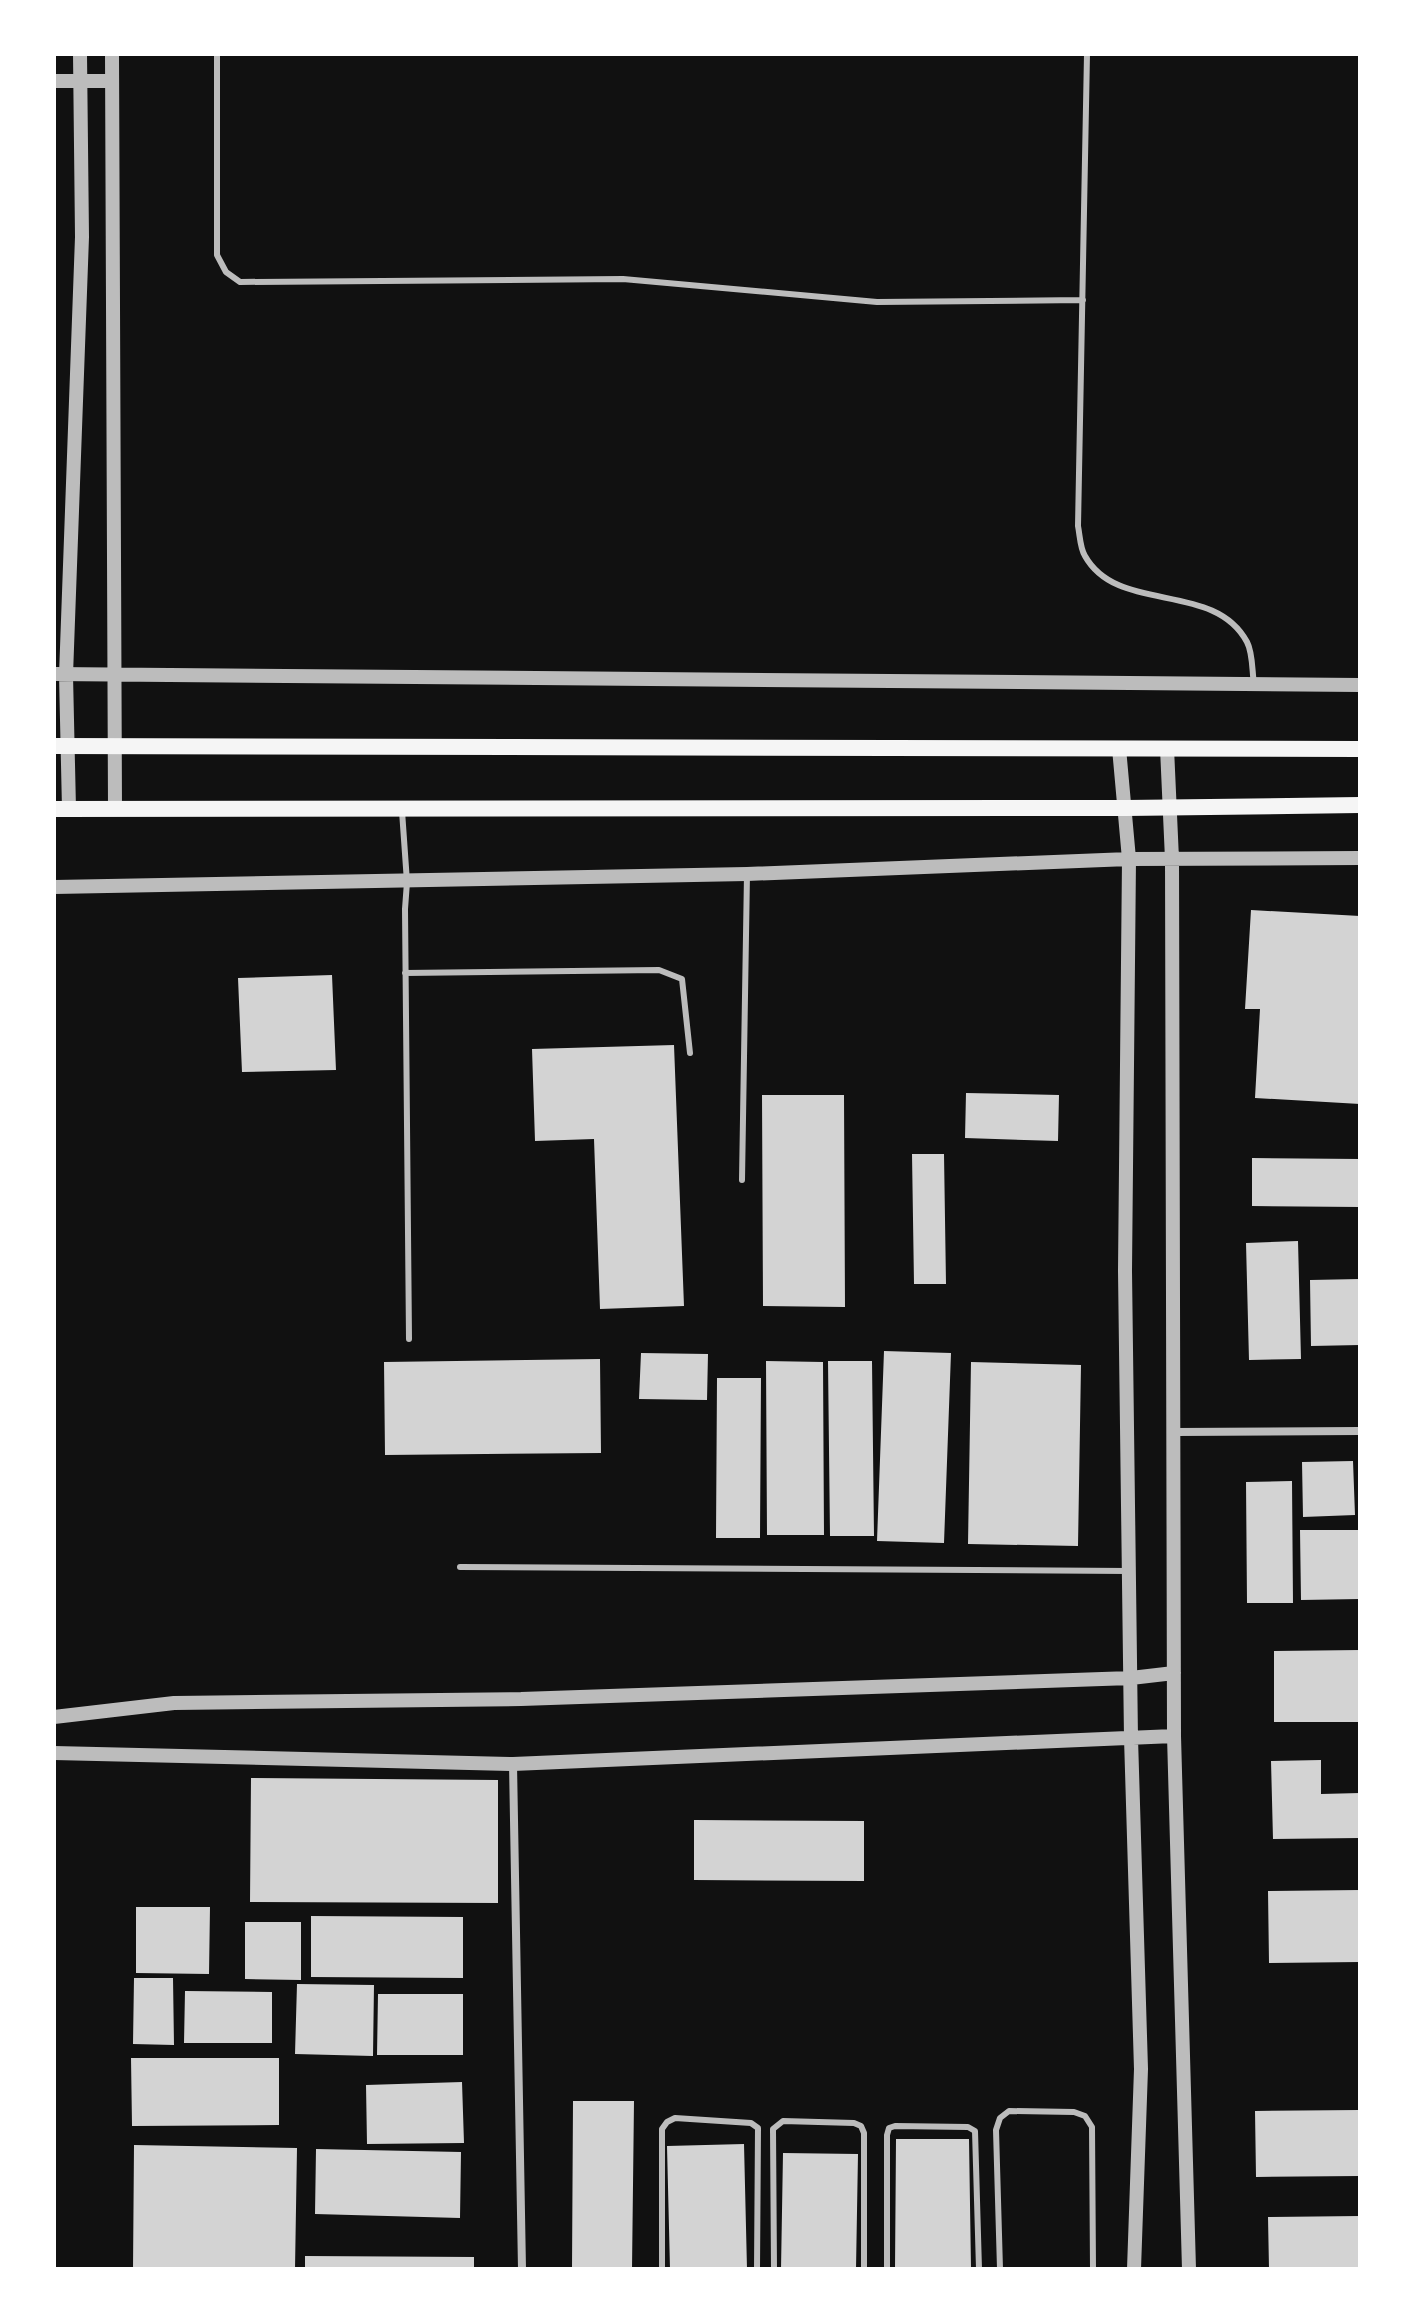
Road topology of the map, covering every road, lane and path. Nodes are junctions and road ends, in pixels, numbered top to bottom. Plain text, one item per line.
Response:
1 (80, 54) edge
2 (112, 54) edge
3 (217, 54) edge
4 (1087, 54) edge
5 (54, 81) edge
6 (80, 81) junction
7 (112, 81) junction
8 (1083, 300) junction
9 (60, 675) edge
10 (115, 675) junction
11 (1254, 684) junction
12 (1360, 685) edge
13 (115, 745) junction
14 (60, 746) edge
15 (1119, 748) junction
16 (1167, 748) junction
17 (1360, 749) edge
18 (1360, 805) edge
19 (1168, 807) junction
20 (401, 808) junction
21 (1126, 808) junction
22 (61, 809) edge
23 (115, 809) junction
24 (1360, 858) edge
25 (1129, 859) junction
26 (1172, 859) junction
27 (747, 874) junction
28 (407, 882) junction
29 (54, 887) edge
30 (405, 973) junction
31 (690, 1053) dead end
32 (742, 1180) dead end
33 (409, 1339) dead end
34 (1360, 1431) edge
35 (1175, 1432) junction
36 (460, 1567) dead end
37 (1129, 1571) junction
38 (1174, 1673) junction
39 (1131, 1678) junction
40 (54, 1717) edge
41 (1174, 1736) junction
42 (1131, 1738) junction
43 (54, 1753) edge
44 (513, 1764) junction
45 (522, 2269) edge
46 (662, 2269) edge
47 (757, 2269) edge
48 (774, 2269) edge
49 (864, 2269) edge
50 (887, 2269) edge
51 (979, 2269) edge
52 (1000, 2269) edge
53 (1093, 2269) edge
54 (1134, 2269) edge
55 (1189, 2269) edge

1 - 6 street
2 - 7 street
3 - 8 lane
4 - 8 lane
5 - 6 street
6 - 7 street
6 - 9 street
7 - 10 street
8 - 11 lane
9 - 10 street
9 - 14 street
10 - 11 street
10 - 13 street
11 - 12 street
13 - 14 main road
13 - 15 main road
13 - 23 street
14 - 22 street
15 - 16 main road
15 - 21 street
16 - 17 main road
16 - 19 street
18 - 19 main road
19 - 21 main road
19 - 26 street
20 - 21 main road
20 - 23 main road
20 - 28 lane
21 - 25 street
22 - 23 main road
24 - 26 street
25 - 26 street
25 - 27 street
25 - 37 street
26 - 35 street
27 - 28 street
27 - 32 lane
28 - 29 street
28 - 30 lane
30 - 31 lane
30 - 33 lane
34 - 35 street
35 - 38 street
36 - 37 lane
37 - 39 street
38 - 39 street
38 - 41 street
39 - 40 street
39 - 42 street
41 - 42 street
41 - 55 street
42 - 44 street
42 - 54 street
43 - 44 street
44 - 45 street
46 - 47 lane
48 - 49 lane
50 - 51 lane
52 - 53 lane

